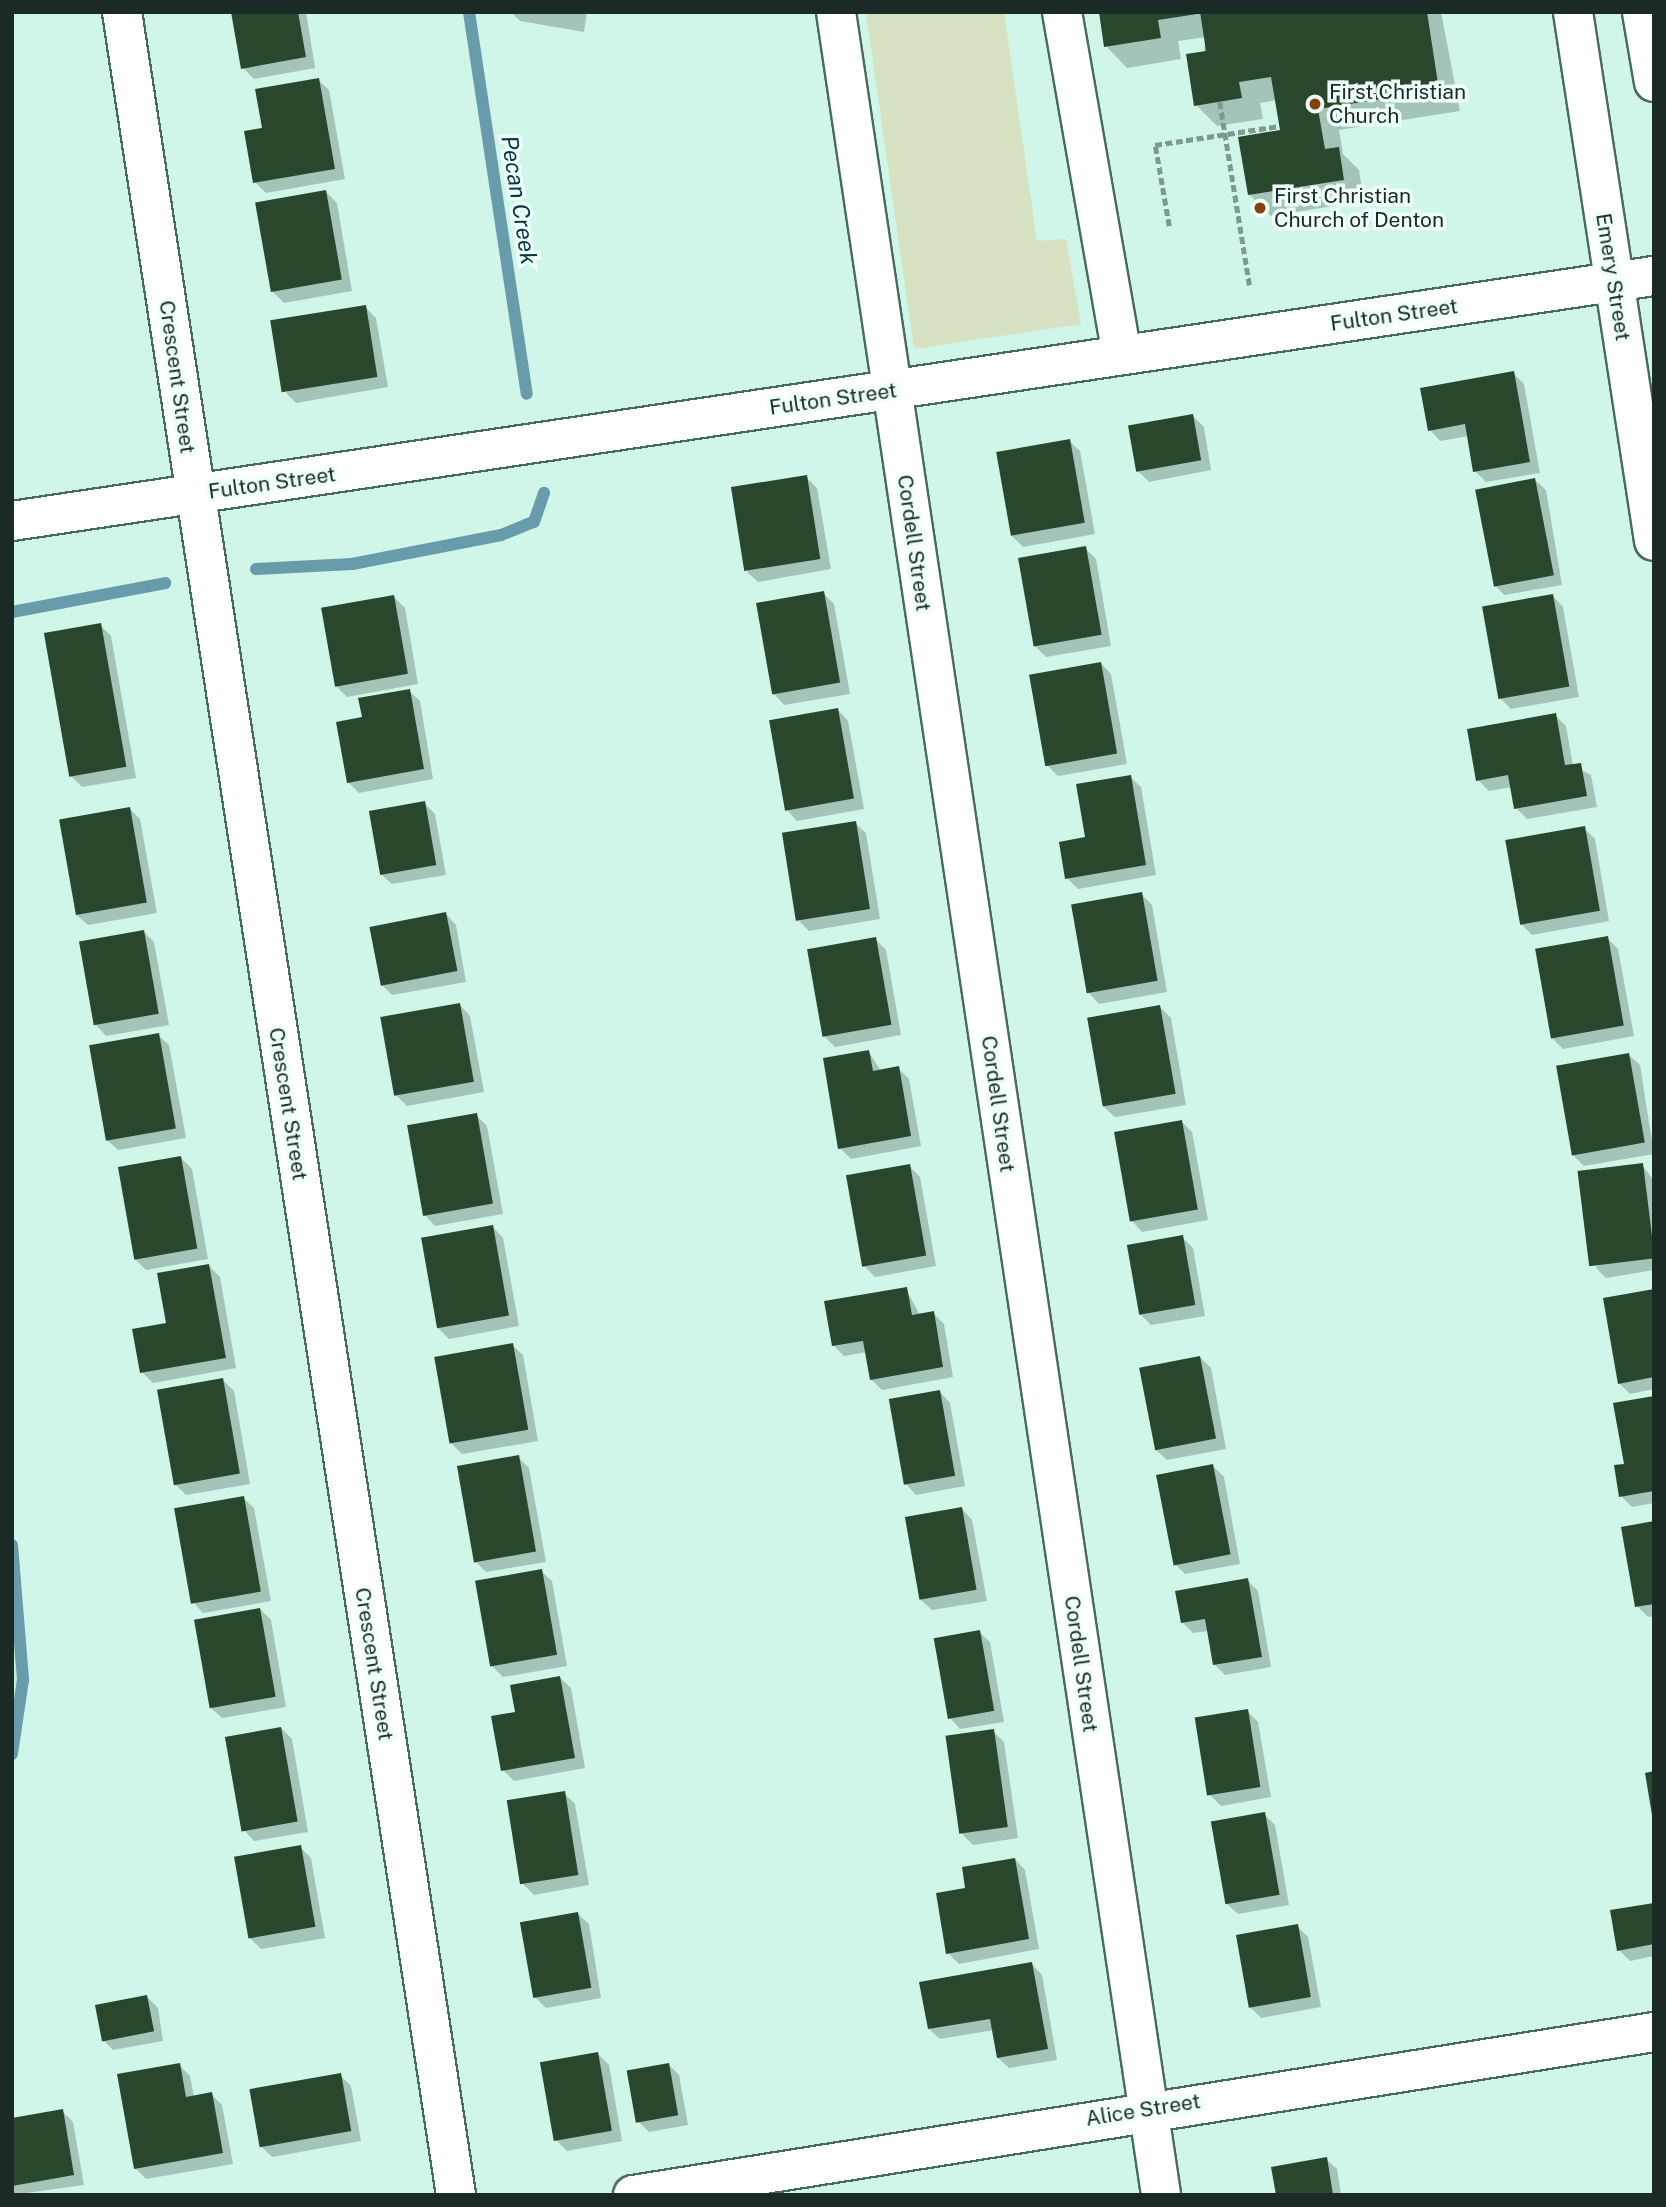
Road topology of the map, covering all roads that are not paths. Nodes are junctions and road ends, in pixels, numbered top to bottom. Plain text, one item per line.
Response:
1 (122, 12) edge
2 (836, 12) edge
3 (1062, 12) edge
4 (1573, 12) edge
5 (1642, 12) edge
6 (1654, 82) edge
7 (1654, 276) edge
8 (1614, 282) junction
9 (1122, 355) junction
10 (892, 391) junction
11 (194, 494) junction
12 (12, 521) edge
13 (1654, 541) edge
14 (1654, 2032) edge
15 (1147, 2108) junction
16 (456, 2195) edge
17 (633, 2195) edge
18 (1161, 2195) edge

1 - 11 street, Crescent Street
2 - 10 street, Cordell Street
3 - 9 street
4 - 8 street, Emery Street
5 - 6 street
7 - 8 street, Fulton Street
8 - 9 street, Fulton Street
8 - 13 street, Emery Street
9 - 10 street, Fulton Street
10 - 11 street, Fulton Street
10 - 15 street, Cordell Street
11 - 12 street, Fulton Street
11 - 16 street, Crescent Street
14 - 15 street, Alice Street
15 - 17 street, Alice Street
15 - 18 street, Cordell Street

